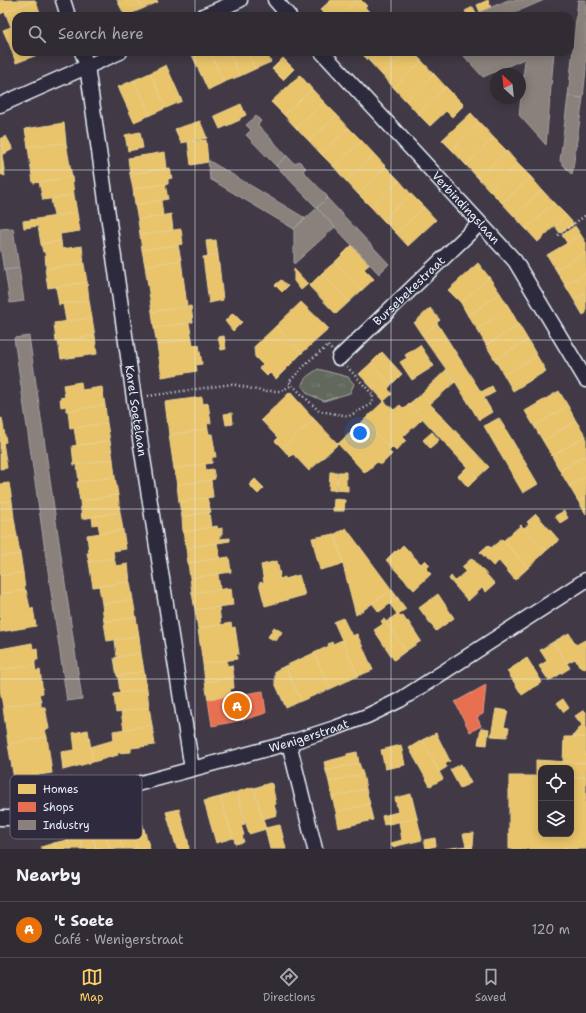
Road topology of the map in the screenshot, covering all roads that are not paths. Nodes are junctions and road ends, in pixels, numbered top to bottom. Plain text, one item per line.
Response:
1 (62, 0) edge
2 (240, 0) edge
3 (275, 0) edge
4 (66, 12) edge
5 (212, 12) edge
6 (286, 12) edge
7 (83, 56) edge
8 (111, 56) edge
9 (326, 56) edge
10 (87, 66) junction
11 (0, 105) edge
12 (479, 224) junction
13 (339, 358) road end
14 (586, 380) edge
15 (586, 580) edge
16 (289, 743) junction
17 (192, 769) junction
18 (142, 783) edge
19 (315, 849) edge

1 - 4 street
2 - 5 street
3 - 6 street
7 - 10 street, Karel Soetelaan
8 - 10 street
9 - 12 street, Verbindingslaan
10 - 11 street
10 - 17 street, Karel Soetelaan
12 - 13 street, Bursebekestraat
12 - 14 street, Verbindingslaan
15 - 16 street, Wenigerstraat
16 - 17 street, Wenigerstraat
16 - 19 street
17 - 18 street, Wenigerstraat

